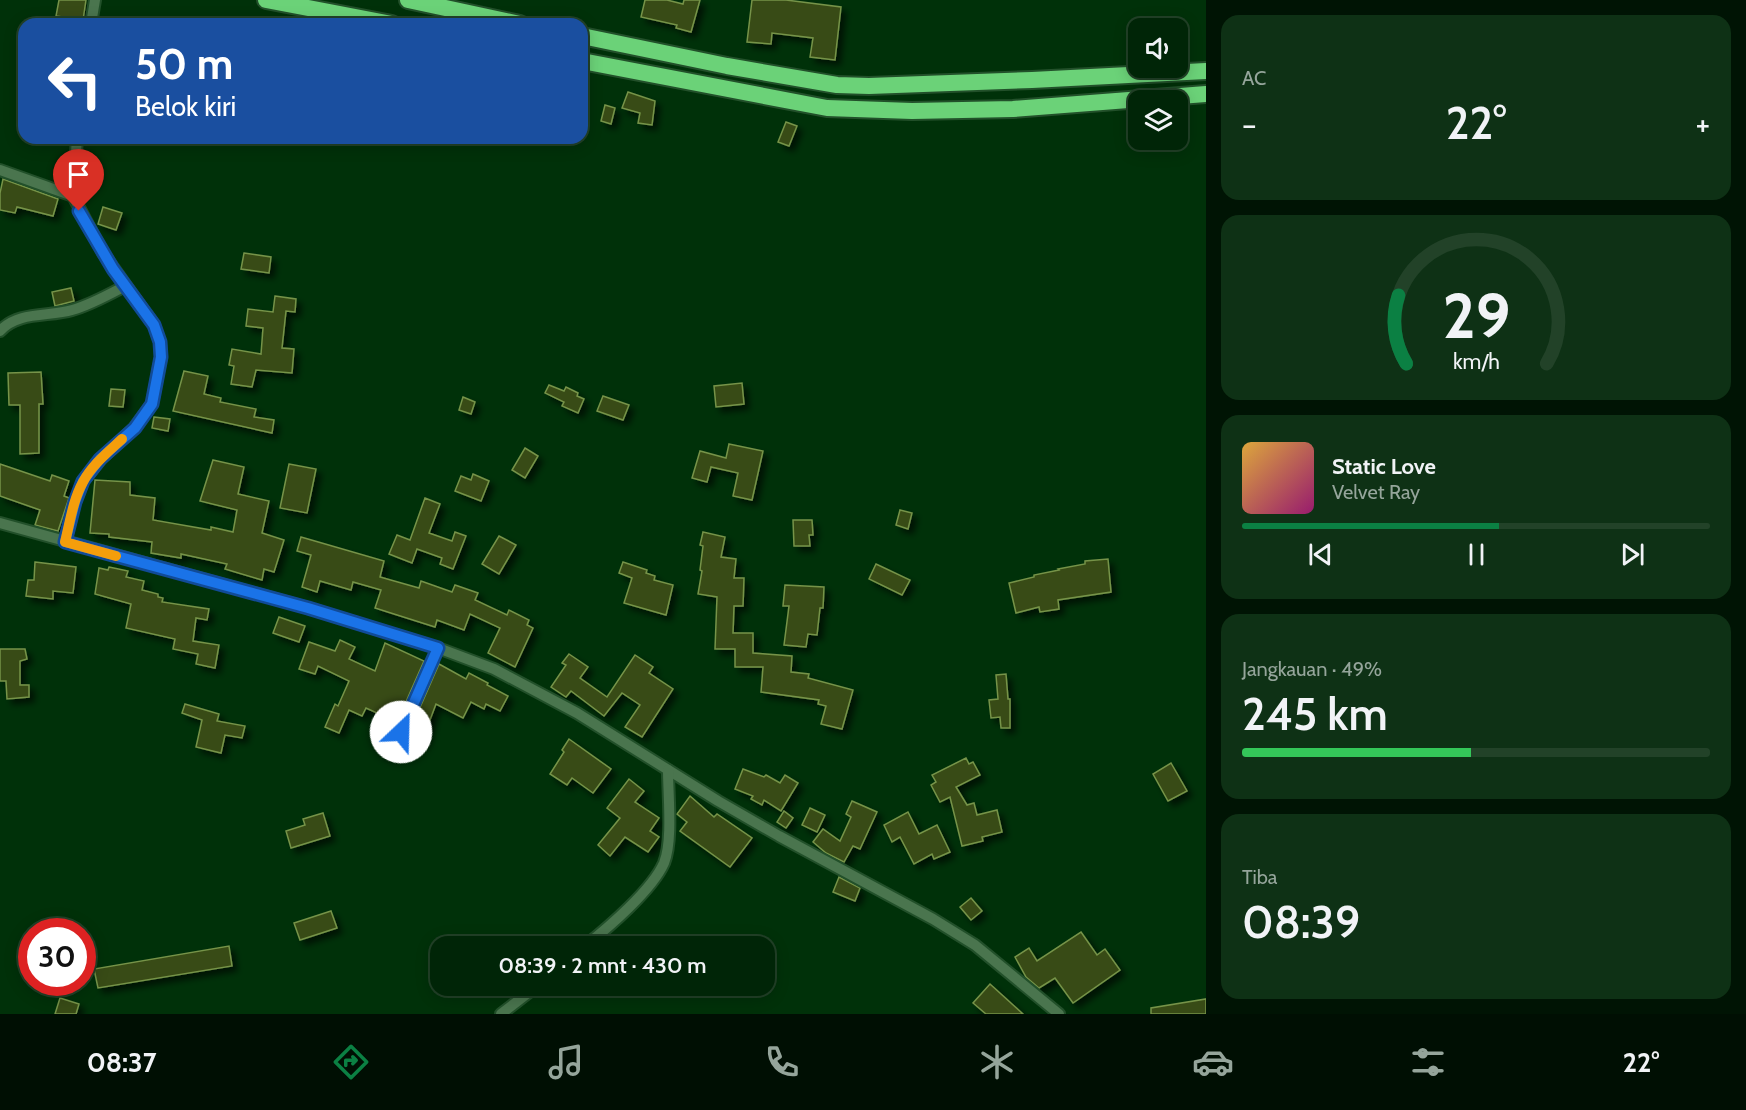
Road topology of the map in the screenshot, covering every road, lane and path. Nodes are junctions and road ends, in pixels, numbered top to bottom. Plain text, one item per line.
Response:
1 (95, 0) edge
2 (266, 0) edge
3 (408, 0) edge
4 (92, 18) edge
5 (360, 18) edge
6 (492, 18) edge
7 (588, 37) edge
8 (588, 63) edge
9 (1206, 71) edge
10 (1206, 94) edge
11 (77, 144) edge
12 (0, 170) edge
13 (73, 196) junction
14 (125, 286) junction
15 (0, 331) edge
16 (0, 523) edge
17 (65, 542) junction
18 (438, 648) junction
19 (401, 732) dead end
20 (668, 770) junction
21 (597, 936) edge
22 (524, 996) edge
23 (501, 1014) edge
24 (1059, 1014) edge

1 - 4 street
2 - 5 highway
3 - 6 highway
7 - 9 highway
8 - 10 highway
11 - 13 street
12 - 13 street
13 - 14 street
14 - 15 street
14 - 17 street
16 - 17 street
17 - 18 street
18 - 19 street
18 - 20 street
20 - 21 street
20 - 24 street
22 - 23 street

